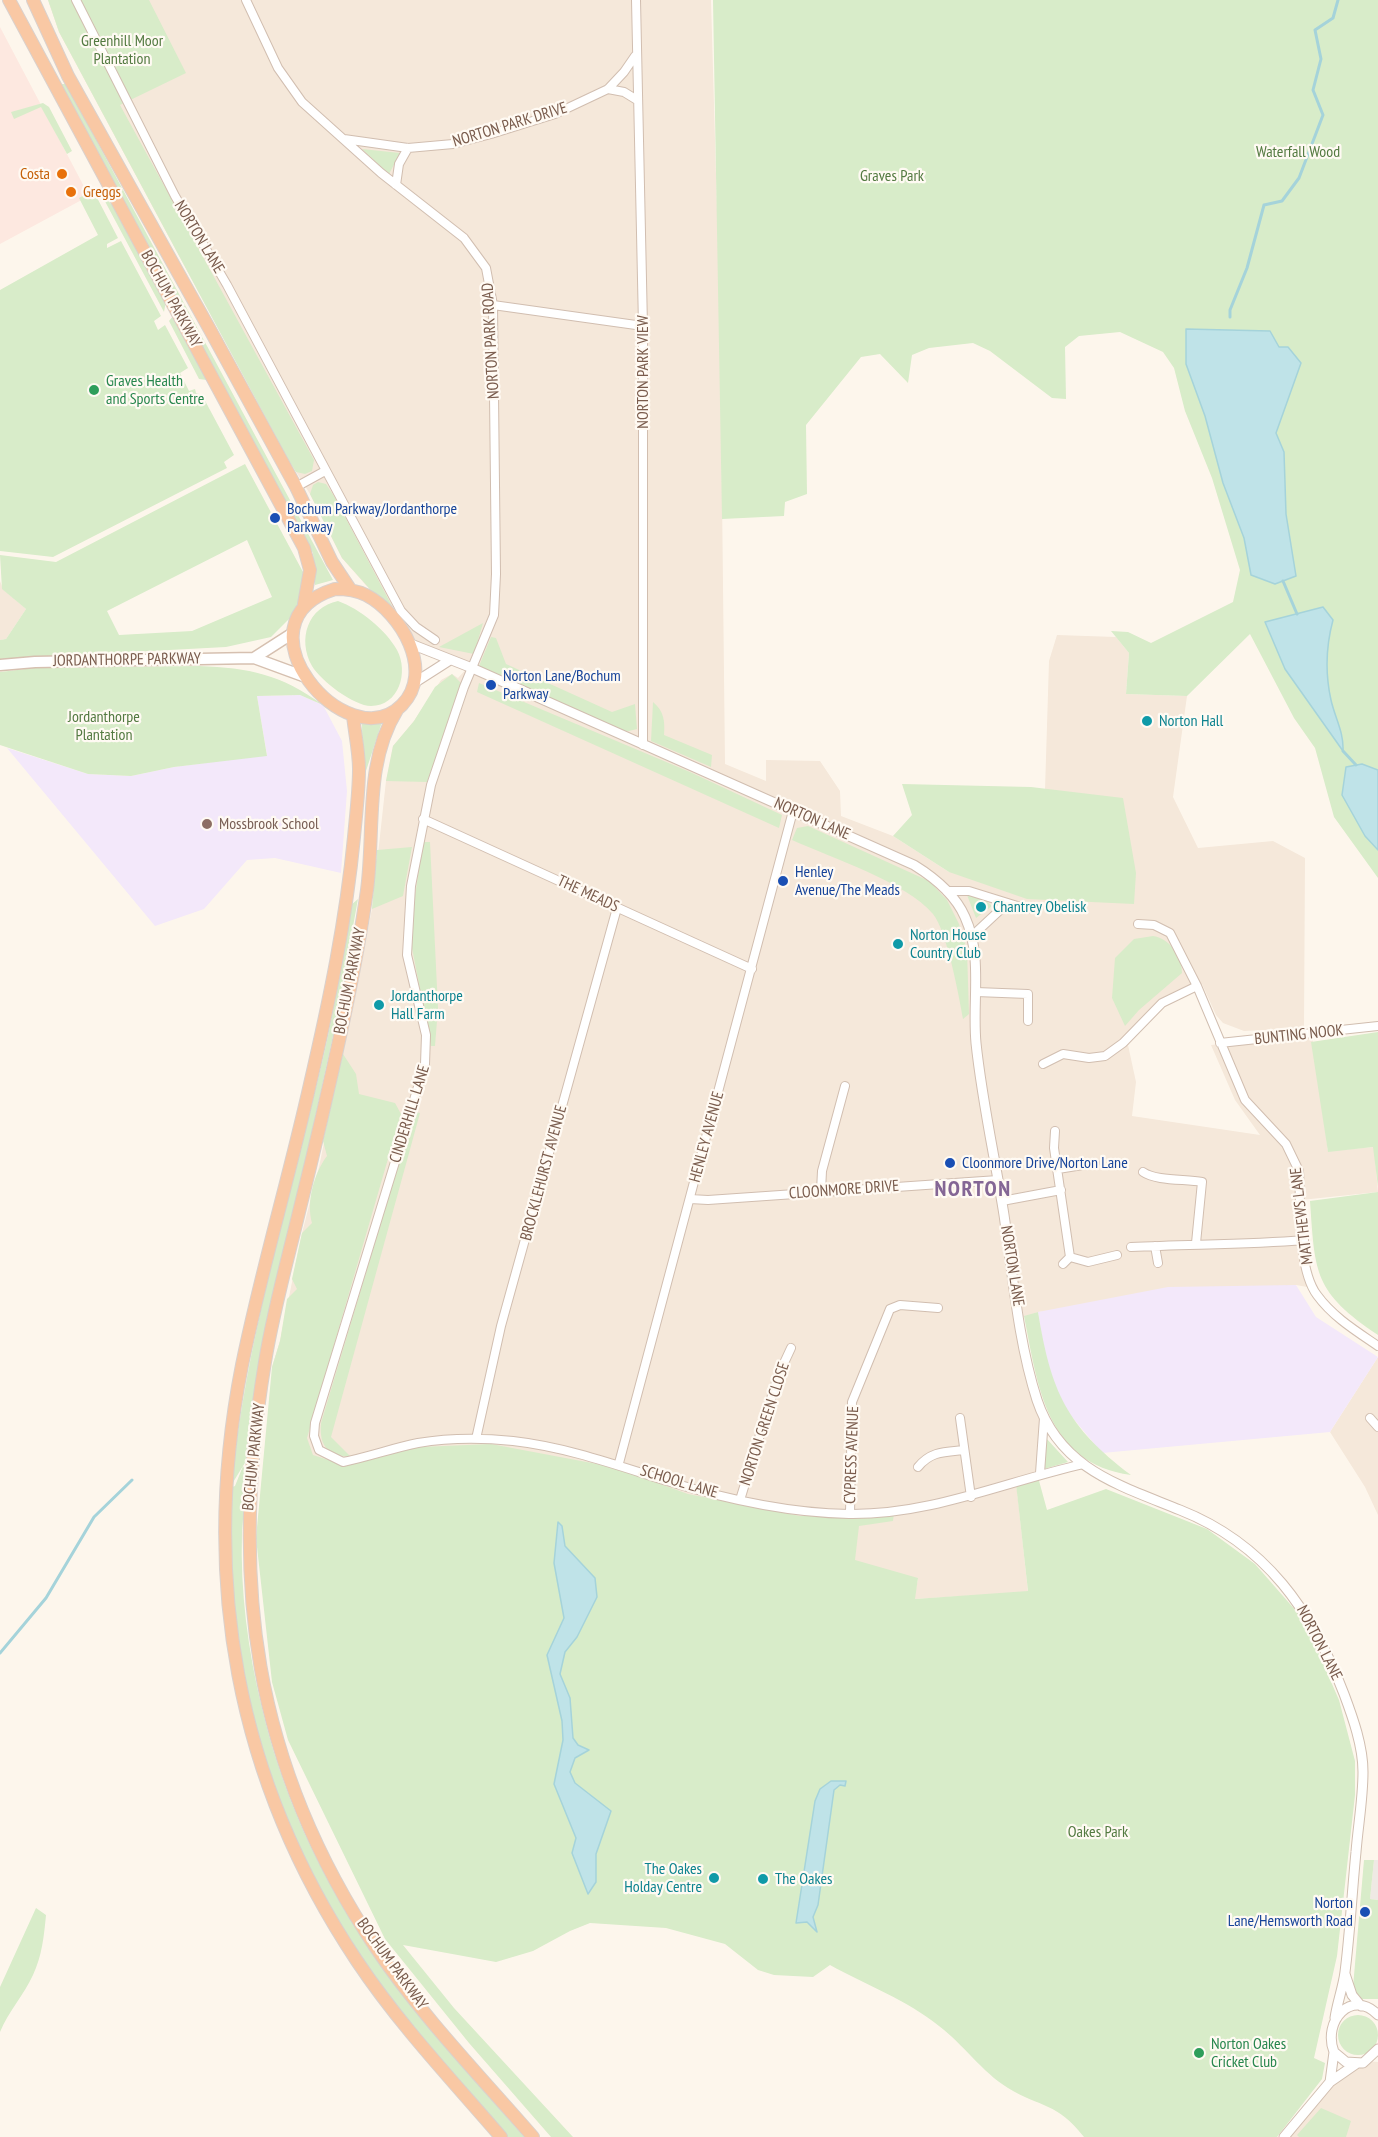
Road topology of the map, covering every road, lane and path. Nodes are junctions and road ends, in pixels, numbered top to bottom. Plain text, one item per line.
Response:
1 (9, 0) edge
2 (33, 0) edge
3 (76, 0) edge
4 (246, 0) edge
5 (636, 0) edge
6 (635, 55) junction
7 (608, 89) junction
8 (637, 100) junction
9 (342, 139) junction
10 (408, 147) junction
11 (396, 185) junction
12 (493, 305) junction
13 (644, 326) junction
14 (325, 471) junction
15 (296, 487) junction
16 (350, 589) junction
17 (304, 604) junction
18 (293, 633) junction
19 (435, 640) dead end
20 (411, 644) junction
21 (254, 658) junction
22 (450, 660) junction
23 (0, 665) edge
24 (472, 668) junction
25 (303, 676) junction
26 (414, 683) junction
27 (397, 710) junction
28 (353, 716) junction
29 (643, 745) junction
30 (793, 811) junction
31 (423, 819) junction
32 (947, 891) junction
33 (1003, 902) junction
34 (617, 908) junction
35 (1027, 909) dead end
36 (1138, 924) dead end
37 (971, 937) junction
38 (752, 969) junction
39 (1197, 986) junction
40 (976, 992) junction
41 (1028, 1021) dead end
42 (1378, 1026) edge
43 (1220, 1044) junction
44 (1043, 1064) dead end
45 (845, 1086) dead end
46 (1055, 1131) dead end
47 (1095, 1163) dead end
48 (1058, 1169) junction
49 (1143, 1172) dead end
50 (998, 1180) junction
51 (1061, 1190) junction
52 (821, 1191) junction
53 (690, 1199) junction
54 (1002, 1201) junction
55 (1304, 1240) junction
56 (1196, 1243) junction
57 (1155, 1246) junction
58 (1131, 1247) dead end
59 (1117, 1255) dead end
60 (1070, 1257) junction
61 (1158, 1263) dead end
62 (1063, 1264) dead end
63 (938, 1308) dead end
64 (1378, 1346) edge
65 (791, 1348) dead end
66 (1044, 1417) junction
67 (960, 1418) dead end
68 (1370, 1418) dead end
69 (1378, 1427) edge
70 (476, 1439) junction
71 (319, 1450) joint
72 (964, 1450) junction
73 (619, 1463) junction
74 (1083, 1464) junction
75 (918, 1467) dead end
76 (1040, 1473) junction
77 (971, 1497) junction
78 (740, 1500) junction
79 (850, 1514) junction
80 (1345, 1974) junction
81 (1369, 2007) edge
82 (1378, 2015) edge
83 (1335, 2018) junction
84 (1378, 2049) edge
85 (1334, 2052) junction
86 (1367, 2061) junction
87 (1378, 2062) edge
88 (1356, 2064) junction
89 (1329, 2082) junction
90 (501, 2137) edge
91 (533, 2137) edge
92 (1284, 2137) edge

1 - 17 highway, BOCHUM PARKWAY
2 - 15 highway, BOCHUM PARKWAY
3 - 14 street, NORTON LANE
4 - 9 street, NORTON PARK ROAD
5 - 6 street, NORTON PARK VIEW
6 - 7 street, NORTON PARK DRIVE
6 - 8 street, NORTON PARK VIEW
7 - 8 street
7 - 10 street, NORTON PARK DRIVE
8 - 13 street, NORTON PARK VIEW
9 - 10 street, NORTON PARK DRIVE
9 - 11 street, NORTON PARK ROAD
10 - 11 street
11 - 12 street, NORTON PARK ROAD
12 - 13 street
12 - 24 street, NORTON PARK ROAD
13 - 29 street, NORTON PARK VIEW
14 - 15 street
14 - 19 street, NORTON LANE
15 - 16 highway, BOCHUM PARKWAY
16 - 17 highway
16 - 20 highway
17 - 18 highway
18 - 21 main road
18 - 25 highway
20 - 22 street, NORTON LANE
20 - 26 highway
21 - 23 main road, JORDANTHORPE PARKWAY
21 - 25 main road, JORDANTHORPE PARKWAY
22 - 24 street, NORTON LANE
22 - 26 street
24 - 29 street, NORTON LANE
24 - 31 street, CINDERHILL LANE
25 - 28 highway
26 - 27 highway
27 - 28 highway
27 - 91 highway, BOCHUM PARKWAY
28 - 90 highway, BOCHUM PARKWAY
29 - 30 street, NORTON LANE
30 - 32 street, NORTON LANE
30 - 38 street, HENLEY AVENUE
31 - 34 street, THE MEADS
31 - 71 street, CINDERHILL LANE
32 - 33 street
32 - 37 street, NORTON LANE
33 - 35 street
33 - 37 street
34 - 38 street, THE MEADS
34 - 70 street, BROCKLEHURST AVENUE
36 - 39 street, MATTHEWS LANE
37 - 40 street, NORTON LANE
38 - 53 street, HENLEY AVENUE
39 - 43 street, MATTHEWS LANE
39 - 44 street
40 - 41 street
40 - 50 street, NORTON LANE
42 - 43 street, BUNTING NOOK
43 - 55 street, MATTHEWS LANE
45 - 52 street
46 - 48 street
47 - 48 street
48 - 51 street
49 - 56 street
50 - 52 street, CLOONMORE DRIVE
50 - 54 street, NORTON LANE
51 - 54 street
51 - 60 street
52 - 53 street, CLOONMORE DRIVE
53 - 73 street, HENLEY AVENUE
54 - 66 street, NORTON LANE
55 - 56 street
55 - 64 street, MATTHEWS LANE
56 - 57 street
57 - 58 street
57 - 61 street
59 - 60 street
60 - 62 street
63 - 79 street, CYPRESS AVENUE
65 - 78 street, NORTON GREEN CLOSE
66 - 74 street, NORTON LANE
66 - 76 street
67 - 72 street
68 - 69 street
70 - 71 street, SCHOOL LANE
70 - 73 street, SCHOOL LANE
72 - 75 street
72 - 77 street
73 - 78 street, SCHOOL LANE
74 - 76 street, SCHOOL LANE
74 - 80 street, NORTON LANE
76 - 77 street, SCHOOL LANE
77 - 79 street, SCHOOL LANE
78 - 79 street, SCHOOL LANE
80 - 81 street, NORTON LANE
80 - 83 street, NORTON LANE
81 - 82 street
81 - 83 street
83 - 85 street, NORTON LANE
84 - 86 street
85 - 88 street
85 - 89 street, NORTON LANE
86 - 87 street
86 - 88 street
88 - 89 street
89 - 92 street

